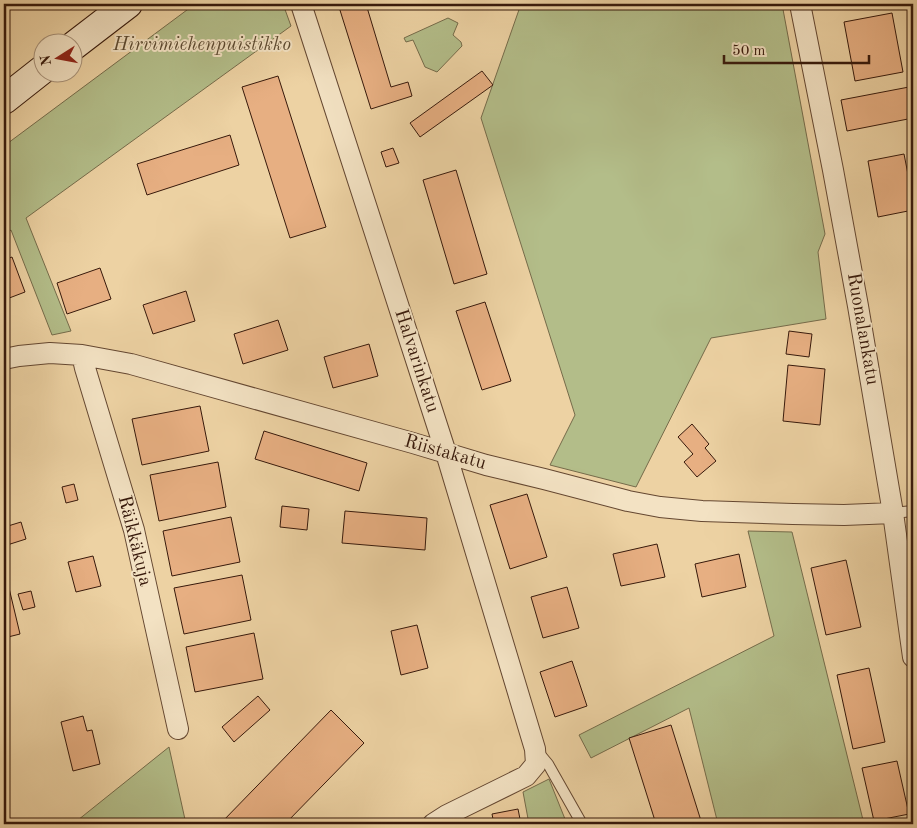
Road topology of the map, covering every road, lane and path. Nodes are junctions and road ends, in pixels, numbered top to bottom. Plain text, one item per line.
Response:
1 (128, 4) edge
2 (302, 4) edge
3 (800, 4) edge
4 (82, 39) edge
5 (32, 78) edge
6 (4, 100) edge
7 (82, 354) junction
8 (4, 359) edge
9 (446, 453) junction
10 (913, 511) edge
11 (893, 513) junction
12 (913, 657) edge
13 (178, 729) dead end
14 (535, 749) junction
15 (433, 824) edge
16 (582, 824) edge

1 - 4 main road
2 - 9 street, Halvarinkatu
3 - 11 street, Ruonalankatu
5 - 6 main road
7 - 8 street, Riistakatu
7 - 9 street, Riistakatu
7 - 13 street, Räikkäkuja
9 - 11 street, Riistakatu
9 - 14 street, Halvarinkatu
10 - 11 lane
11 - 12 street, Ruonalankatu
14 - 15 street
14 - 16 lane

